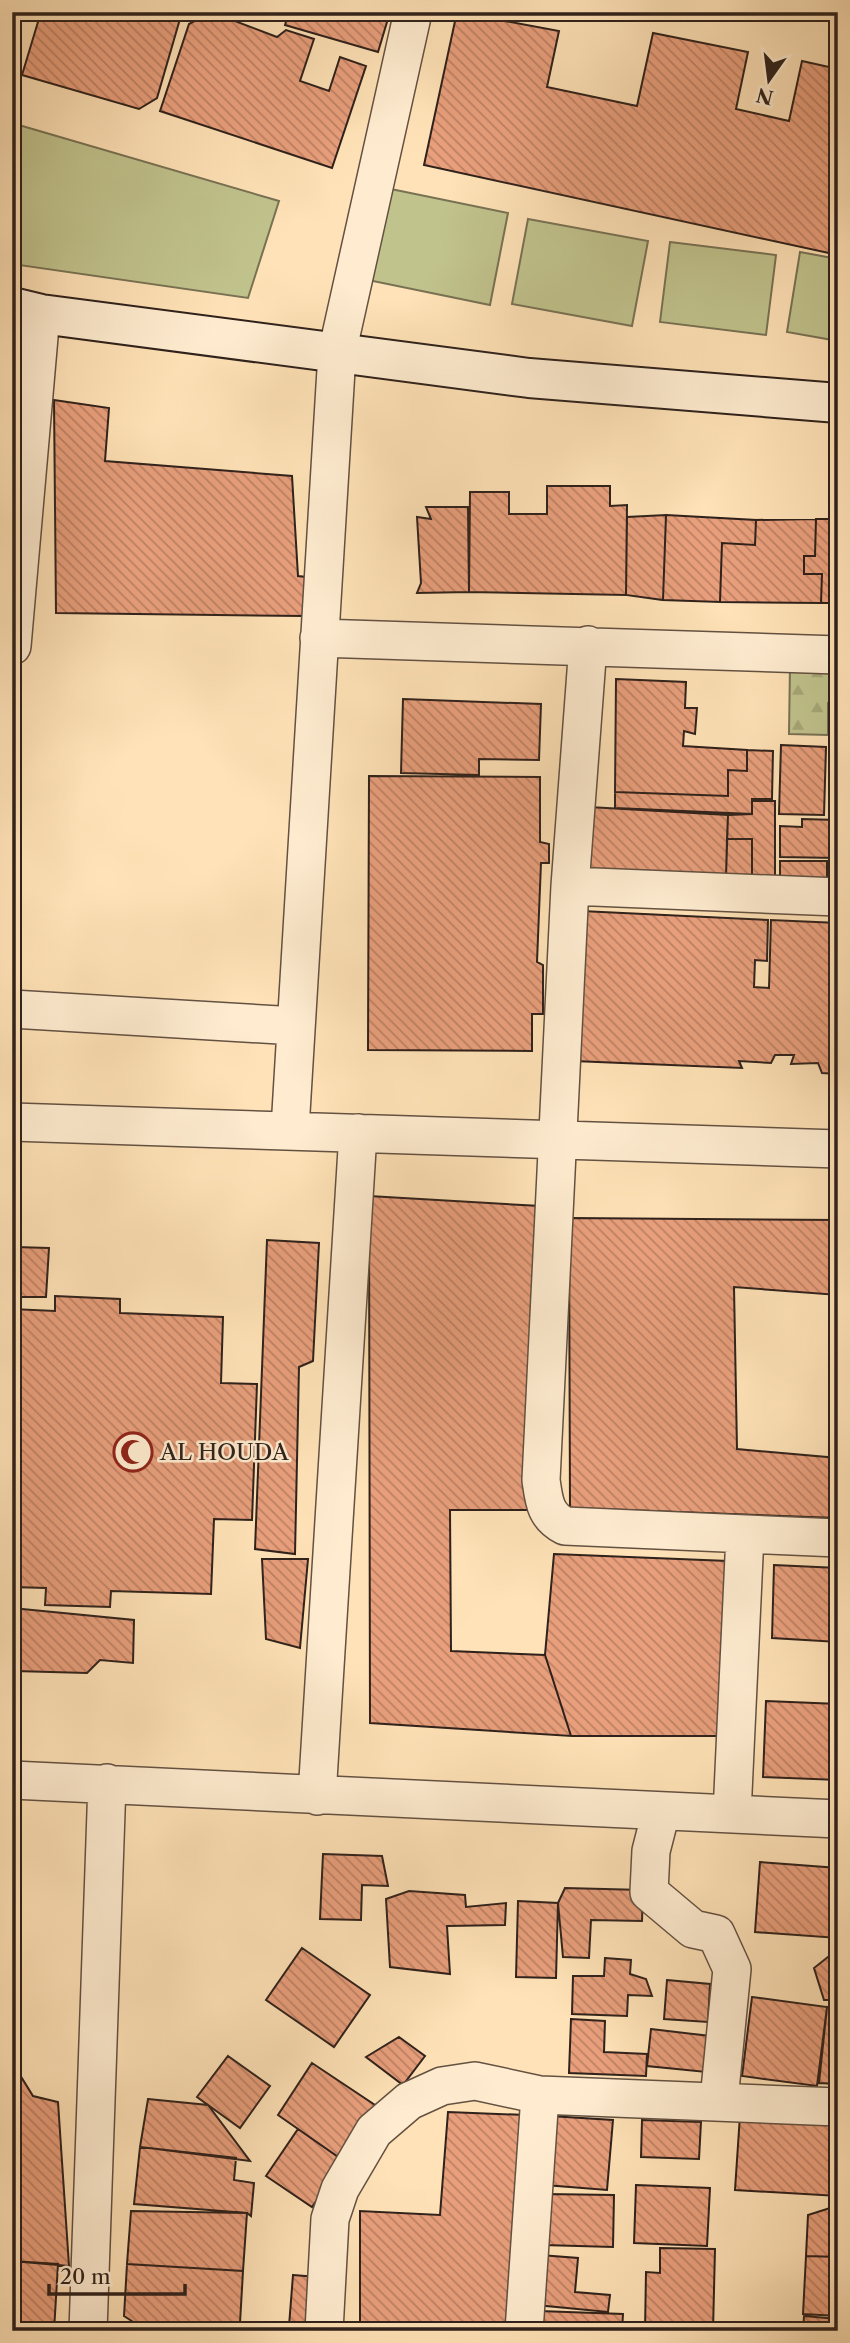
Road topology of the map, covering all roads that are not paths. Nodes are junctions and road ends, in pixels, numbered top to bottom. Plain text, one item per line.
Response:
1 (413, 12) edge
2 (27, 310) edge
3 (337, 353) junction
4 (838, 402) edge
5 (16, 552) edge
6 (319, 638) junction
7 (588, 645) junction
8 (12, 646) edge
9 (838, 655) edge
10 (570, 886) junction
11 (838, 897) edge
12 (12, 1009) edge
13 (296, 1026) junction
14 (12, 1122) edge
15 (289, 1129) junction
16 (358, 1133) junction
17 (557, 1138) junction
18 (838, 1149) edge
19 (745, 1535) junction
20 (838, 1538) edge
21 (12, 1780) edge
22 (107, 1783) junction
23 (317, 1796) junction
24 (661, 1812) junction
25 (732, 1814) junction
26 (838, 1819) edge
27 (540, 2095) junction
28 (719, 2100) junction
29 (838, 2107) edge
30 (88, 2331) edge
31 (324, 2331) edge
32 (524, 2331) edge

1 - 3 street
2 - 3 street
2 - 5 street
3 - 4 street
3 - 6 street
5 - 8 street
6 - 7 street
6 - 13 street
7 - 9 street
7 - 10 street
10 - 11 street
10 - 17 street
12 - 13 street
13 - 15 street
14 - 15 street
15 - 16 street
16 - 17 street
16 - 23 street
17 - 18 street
17 - 19 street
19 - 20 street
19 - 25 street
21 - 22 street
22 - 23 street
22 - 30 street
23 - 24 street
24 - 25 street
24 - 28 street
25 - 26 street
27 - 28 street
27 - 31 street
27 - 32 street
28 - 29 street

